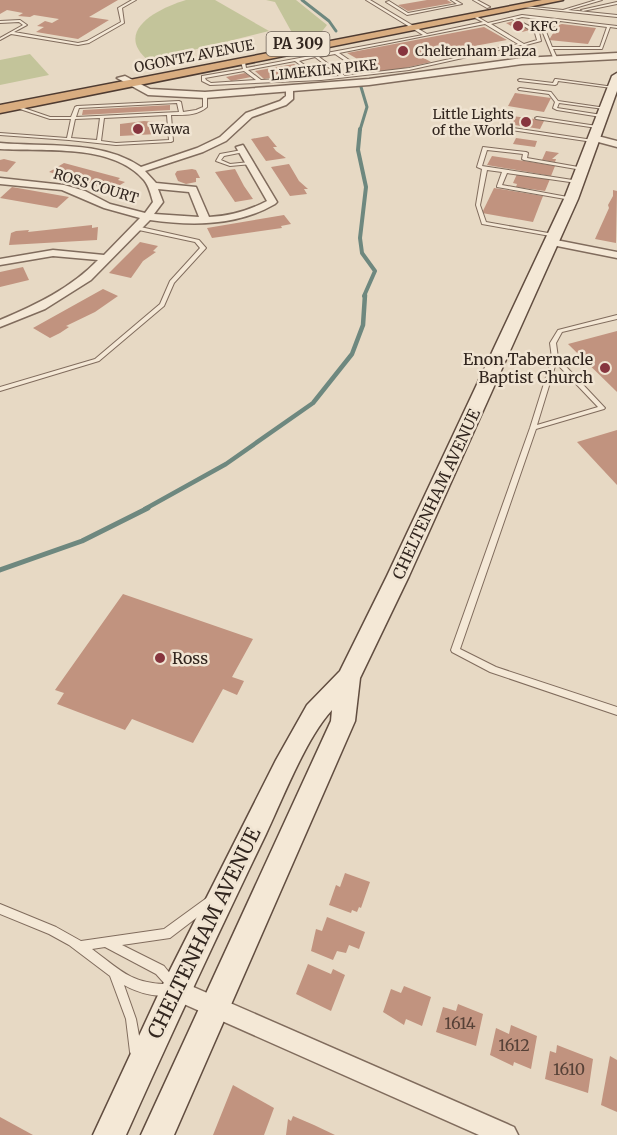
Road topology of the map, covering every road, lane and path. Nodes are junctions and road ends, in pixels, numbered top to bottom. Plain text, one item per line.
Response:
1 (134, 0) edge
2 (368, 0) edge
3 (453, 0) edge
4 (475, 0) edge
5 (600, 0) edge
6 (394, 1) edge
7 (388, 3) junction
8 (524, 3) edge
9 (617, 3) edge
10 (558, 4) edge
11 (376, 5) junction
12 (488, 7) junction
13 (617, 9) edge
14 (578, 12) junction
15 (593, 13) junction
16 (617, 16) edge
17 (513, 18) junction
18 (539, 18) junction
19 (560, 20) junction
20 (483, 21) junction
21 (0, 22) edge
22 (410, 25) junction
23 (609, 26) junction
24 (617, 27) edge
25 (537, 32) junction
26 (11, 33) junction
27 (426, 35) junction
28 (0, 39) edge
29 (522, 44) junction
30 (551, 48) junction
31 (336, 53) junction
32 (316, 56) junction
33 (617, 56) edge
34 (291, 57) junction
35 (556, 60) junction
36 (535, 61) junction
37 (246, 67) junction
38 (367, 74) junction
39 (344, 77) junction
40 (321, 79) junction
41 (520, 80) dead end
42 (260, 81) junction
43 (120, 82) junction
44 (226, 84) junction
45 (520, 89) dead end
46 (289, 90) junction
47 (205, 95) junction
48 (0, 101) edge
49 (557, 102) junction
50 (15, 106) junction
51 (0, 109) edge
52 (605, 110) edge
53 (181, 113) junction
54 (169, 114) junction
55 (102, 117) junction
56 (73, 118) junction
57 (537, 118) dead end
58 (513, 129) dead end
59 (0, 134) edge
60 (69, 140) junction
61 (99, 142) junction
62 (617, 144) edge
63 (0, 146) edge
64 (241, 149) joint
65 (250, 163) junction
66 (485, 168) junction
67 (140, 170) junction
68 (505, 171) junction
69 (0, 181) edge
70 (577, 183) junction
71 (154, 186) junction
72 (148, 216) junction
73 (205, 220) junction
74 (136, 228) junction
75 (553, 239) junction
76 (617, 255) edge
77 (105, 258) junction
78 (0, 262) edge
79 (617, 317) edge
80 (0, 324) edge
81 (555, 358) junction
82 (0, 389) edge
83 (533, 428) junction
84 (348, 678) junction
85 (617, 711) edge
86 (224, 890) junction
87 (0, 909) edge
88 (106, 942) junction
89 (80, 946) junction
90 (114, 976) junction
91 (175, 990) junction
92 (214, 1004) junction
93 (138, 1068) junction
94 (109, 1135) edge
95 (157, 1135) edge
96 (506, 1135) edge

1 - 26 lane
2 - 11 lane
3 - 7 lane
4 - 12 lane
5 - 10 lane
6 - 7 lane
7 - 11 lane
8 - 10 highway, OGONTZ AVENUE / PA 309
8 - 12 highway, OGONTZ AVENUE / PA 309
8 - 20 highway, OGONTZ AVENUE / PA 309
9 - 14 lane
10 - 14 lane
11 - 22 lane
12 - 22 highway, OGONTZ AVENUE / PA 309
13 - 15 lane
14 - 15 lane
15 - 16 lane
17 - 18 lane
17 - 20 lane
17 - 25 lane
18 - 19 lane
18 - 25 lane
19 - 23 lane
19 - 30 lane
20 - 22 highway, OGONTZ AVENUE / PA 309
20 - 27 lane
20 - 29 lane
21 - 26 lane
22 - 27 lane
22 - 34 highway, OGONTZ AVENUE / PA 309
22 - 43 highway, OGONTZ AVENUE / PA 309
23 - 24 lane
23 - 30 lane
25 - 29 lane
26 - 28 lane
27 - 31 lane
29 - 36 lane
29 - 38 lane
30 - 35 lane
31 - 32 lane
31 - 38 lane
32 - 34 lane
32 - 39 lane
33 - 35 street, LIMEKILN PIKE
34 - 37 highway, OGONTZ AVENUE / PA 309
34 - 40 lane
35 - 36 street, LIMEKILN PIKE
36 - 46 street, LIMEKILN PIKE
37 - 42 lane
37 - 43 highway, OGONTZ AVENUE / PA 309
37 - 44 lane
37 - 44 lane
38 - 39 lane
39 - 40 lane
40 - 42 lane
41 - 52 lane
42 - 44 lane
43 - 47 street, LIMEKILN PIKE
43 - 48 highway, LIMEKILN PIKE / PA 309
43 - 50 highway, LIMEKILN PIKE / PA 309
45 - 49 lane
46 - 47 street, LIMEKILN PIKE
46 - 67 street
47 - 53 lane
49 - 52 lane
49 - 52 lane
50 - 51 highway, LIMEKILN PIKE / PA 309
50 - 56 lane
52 - 57 lane
52 - 58 lane
52 - 62 street
52 - 70 main road, CHELTENHAM AVENUE
53 - 54 lane
53 - 56 lane
54 - 55 lane
54 - 61 lane
55 - 56 lane
55 - 61 lane
56 - 60 lane
59 - 60 lane
60 - 61 lane
63 - 67 street
64 - 65 street
64 - 65 lane
65 - 73 street, ROSS COURT
66 - 68 lane
66 - 70 lane
66 - 75 lane
67 - 71 street
68 - 70 lane
68 - 70 lane
69 - 72 street, ROSS COURT
70 - 75 main road, CHELTENHAM AVENUE
71 - 72 street
71 - 73 street
72 - 73 street, ROSS COURT
72 - 74 street
74 - 77 street
74 - 82 lane
75 - 76 street
75 - 84 main road, CHELTENHAM AVENUE
77 - 78 street
77 - 80 street
79 - 81 lane
81 - 83 lane
81 - 83 lane
83 - 85 lane
84 - 86 main road, CHELTENHAM AVENUE
84 - 92 main road, CHELTENHAM AVENUE
86 - 88 lane
86 - 91 main road, CHELTENHAM AVENUE
87 - 89 lane
88 - 89 lane
88 - 91 lane
89 - 90 lane
90 - 91 lane
90 - 93 lane
91 - 92 street
91 - 93 main road, CHELTENHAM AVENUE
92 - 95 main road, CHELTENHAM AVENUE
92 - 96 street
93 - 94 main road, CHELTENHAM AVENUE

